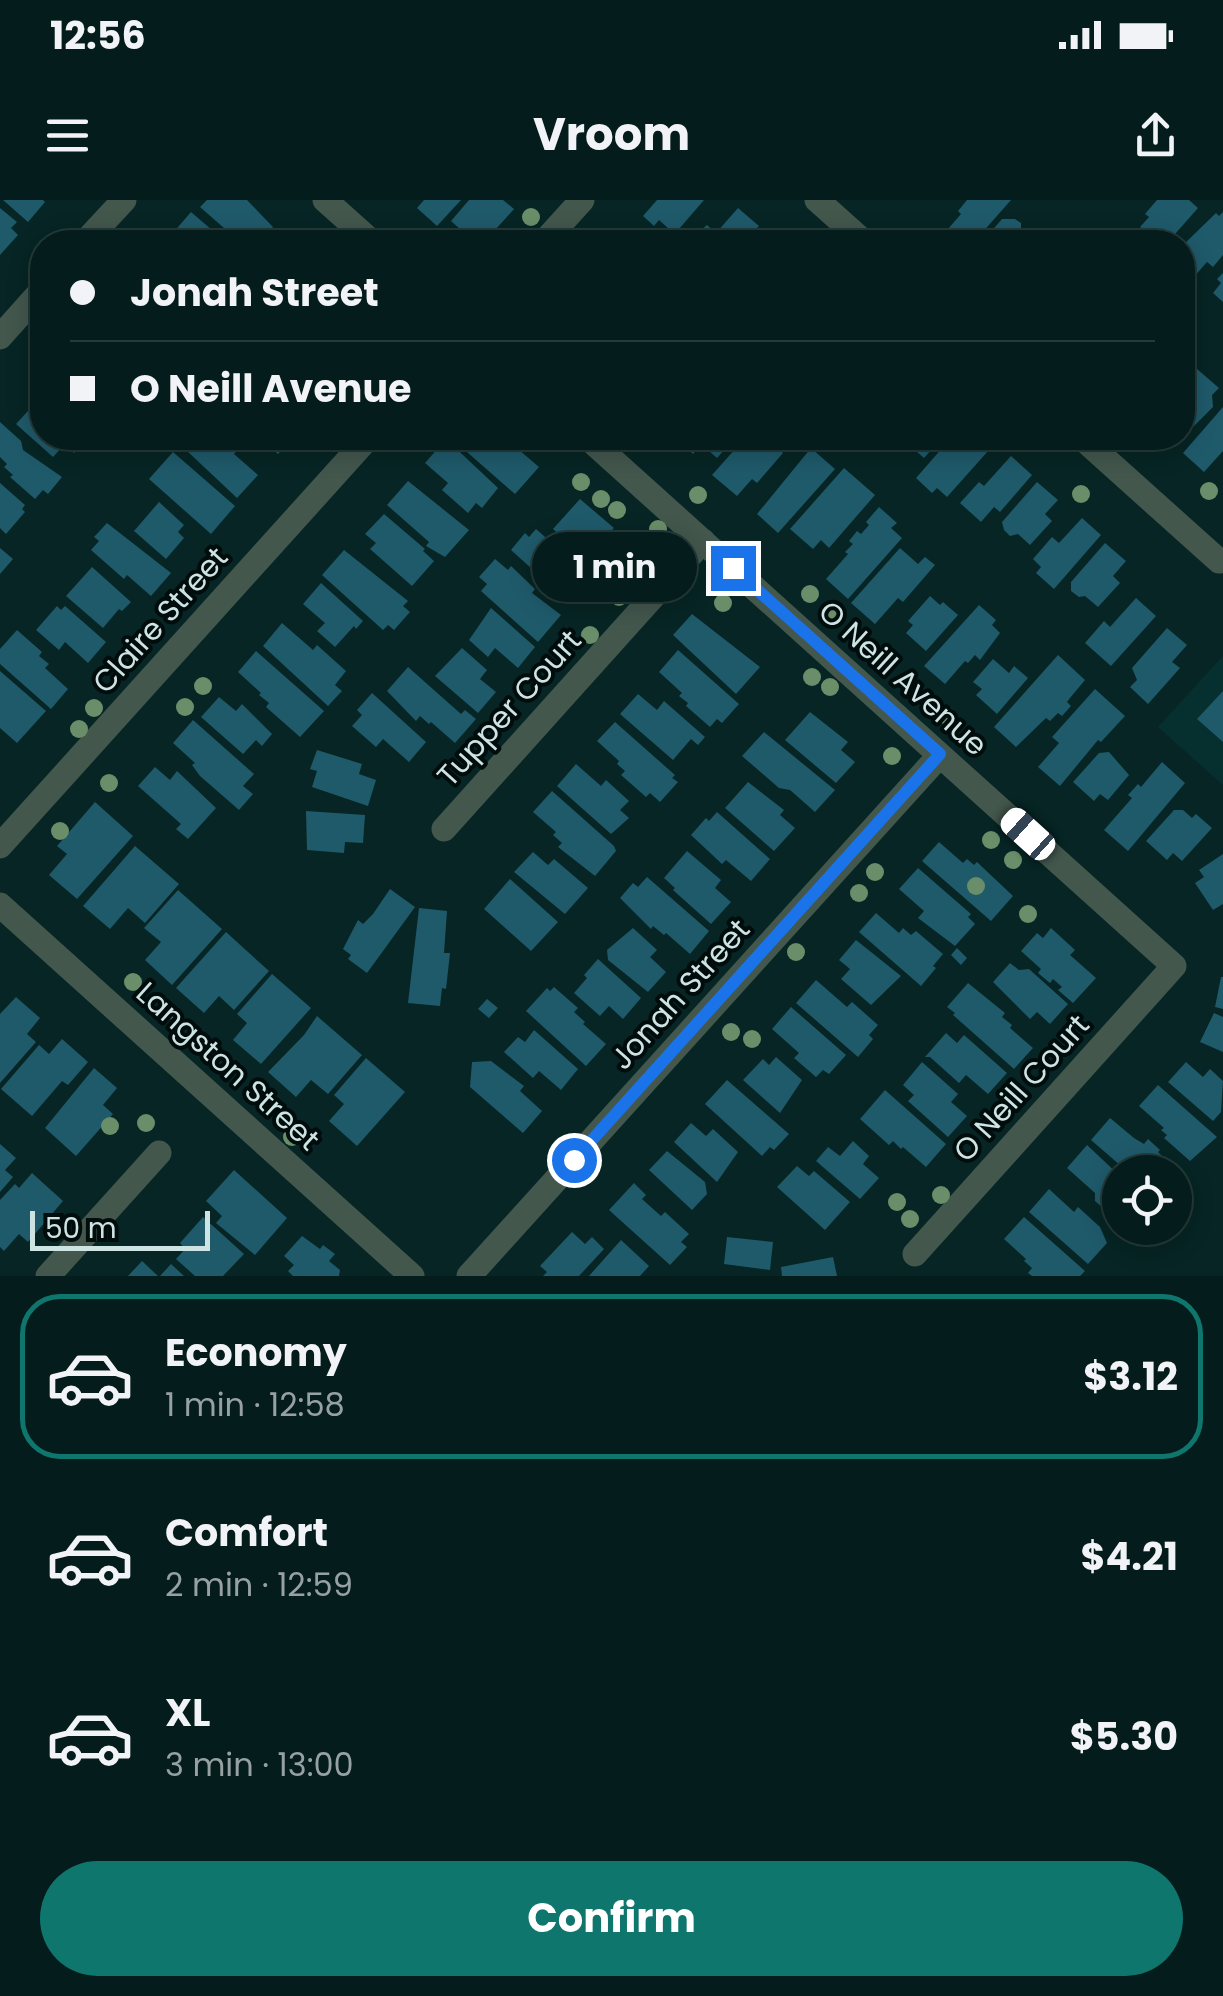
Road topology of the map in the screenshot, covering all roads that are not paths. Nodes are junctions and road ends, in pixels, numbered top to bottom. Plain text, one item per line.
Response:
1 (124, 200) edge
2 (324, 200) edge
3 (582, 200) edge
4 (817, 200) edge
5 (96, 230) edge
6 (358, 230) edge
7 (555, 230) edge
8 (851, 230) edge
9 (30, 303) edge
10 (0, 337) edge
11 (357, 450) edge
12 (601, 450) edge
13 (1095, 450) edge
14 (703, 542) junction
15 (1220, 561) dead end
16 (940, 754) junction
17 (444, 829) dead end
18 (0, 846) edge
19 (0, 905) edge
20 (1174, 966) joint
21 (159, 1153) dead end
22 (915, 1254) dead end
23 (48, 1276) edge
24 (412, 1276) edge
25 (470, 1276) edge

1 - 5 street
2 - 6 street
3 - 7 street
4 - 8 street
9 - 10 street
11 - 18 street, Claire Street
12 - 14 street, O Neill Avenue
13 - 15 street
14 - 16 street, O Neill Avenue
14 - 17 street, Tupper Court
16 - 20 street, O Neill Avenue
16 - 25 street, Jonah Street
19 - 24 street, Langston Street
20 - 22 street, O Neill Court
21 - 23 street

